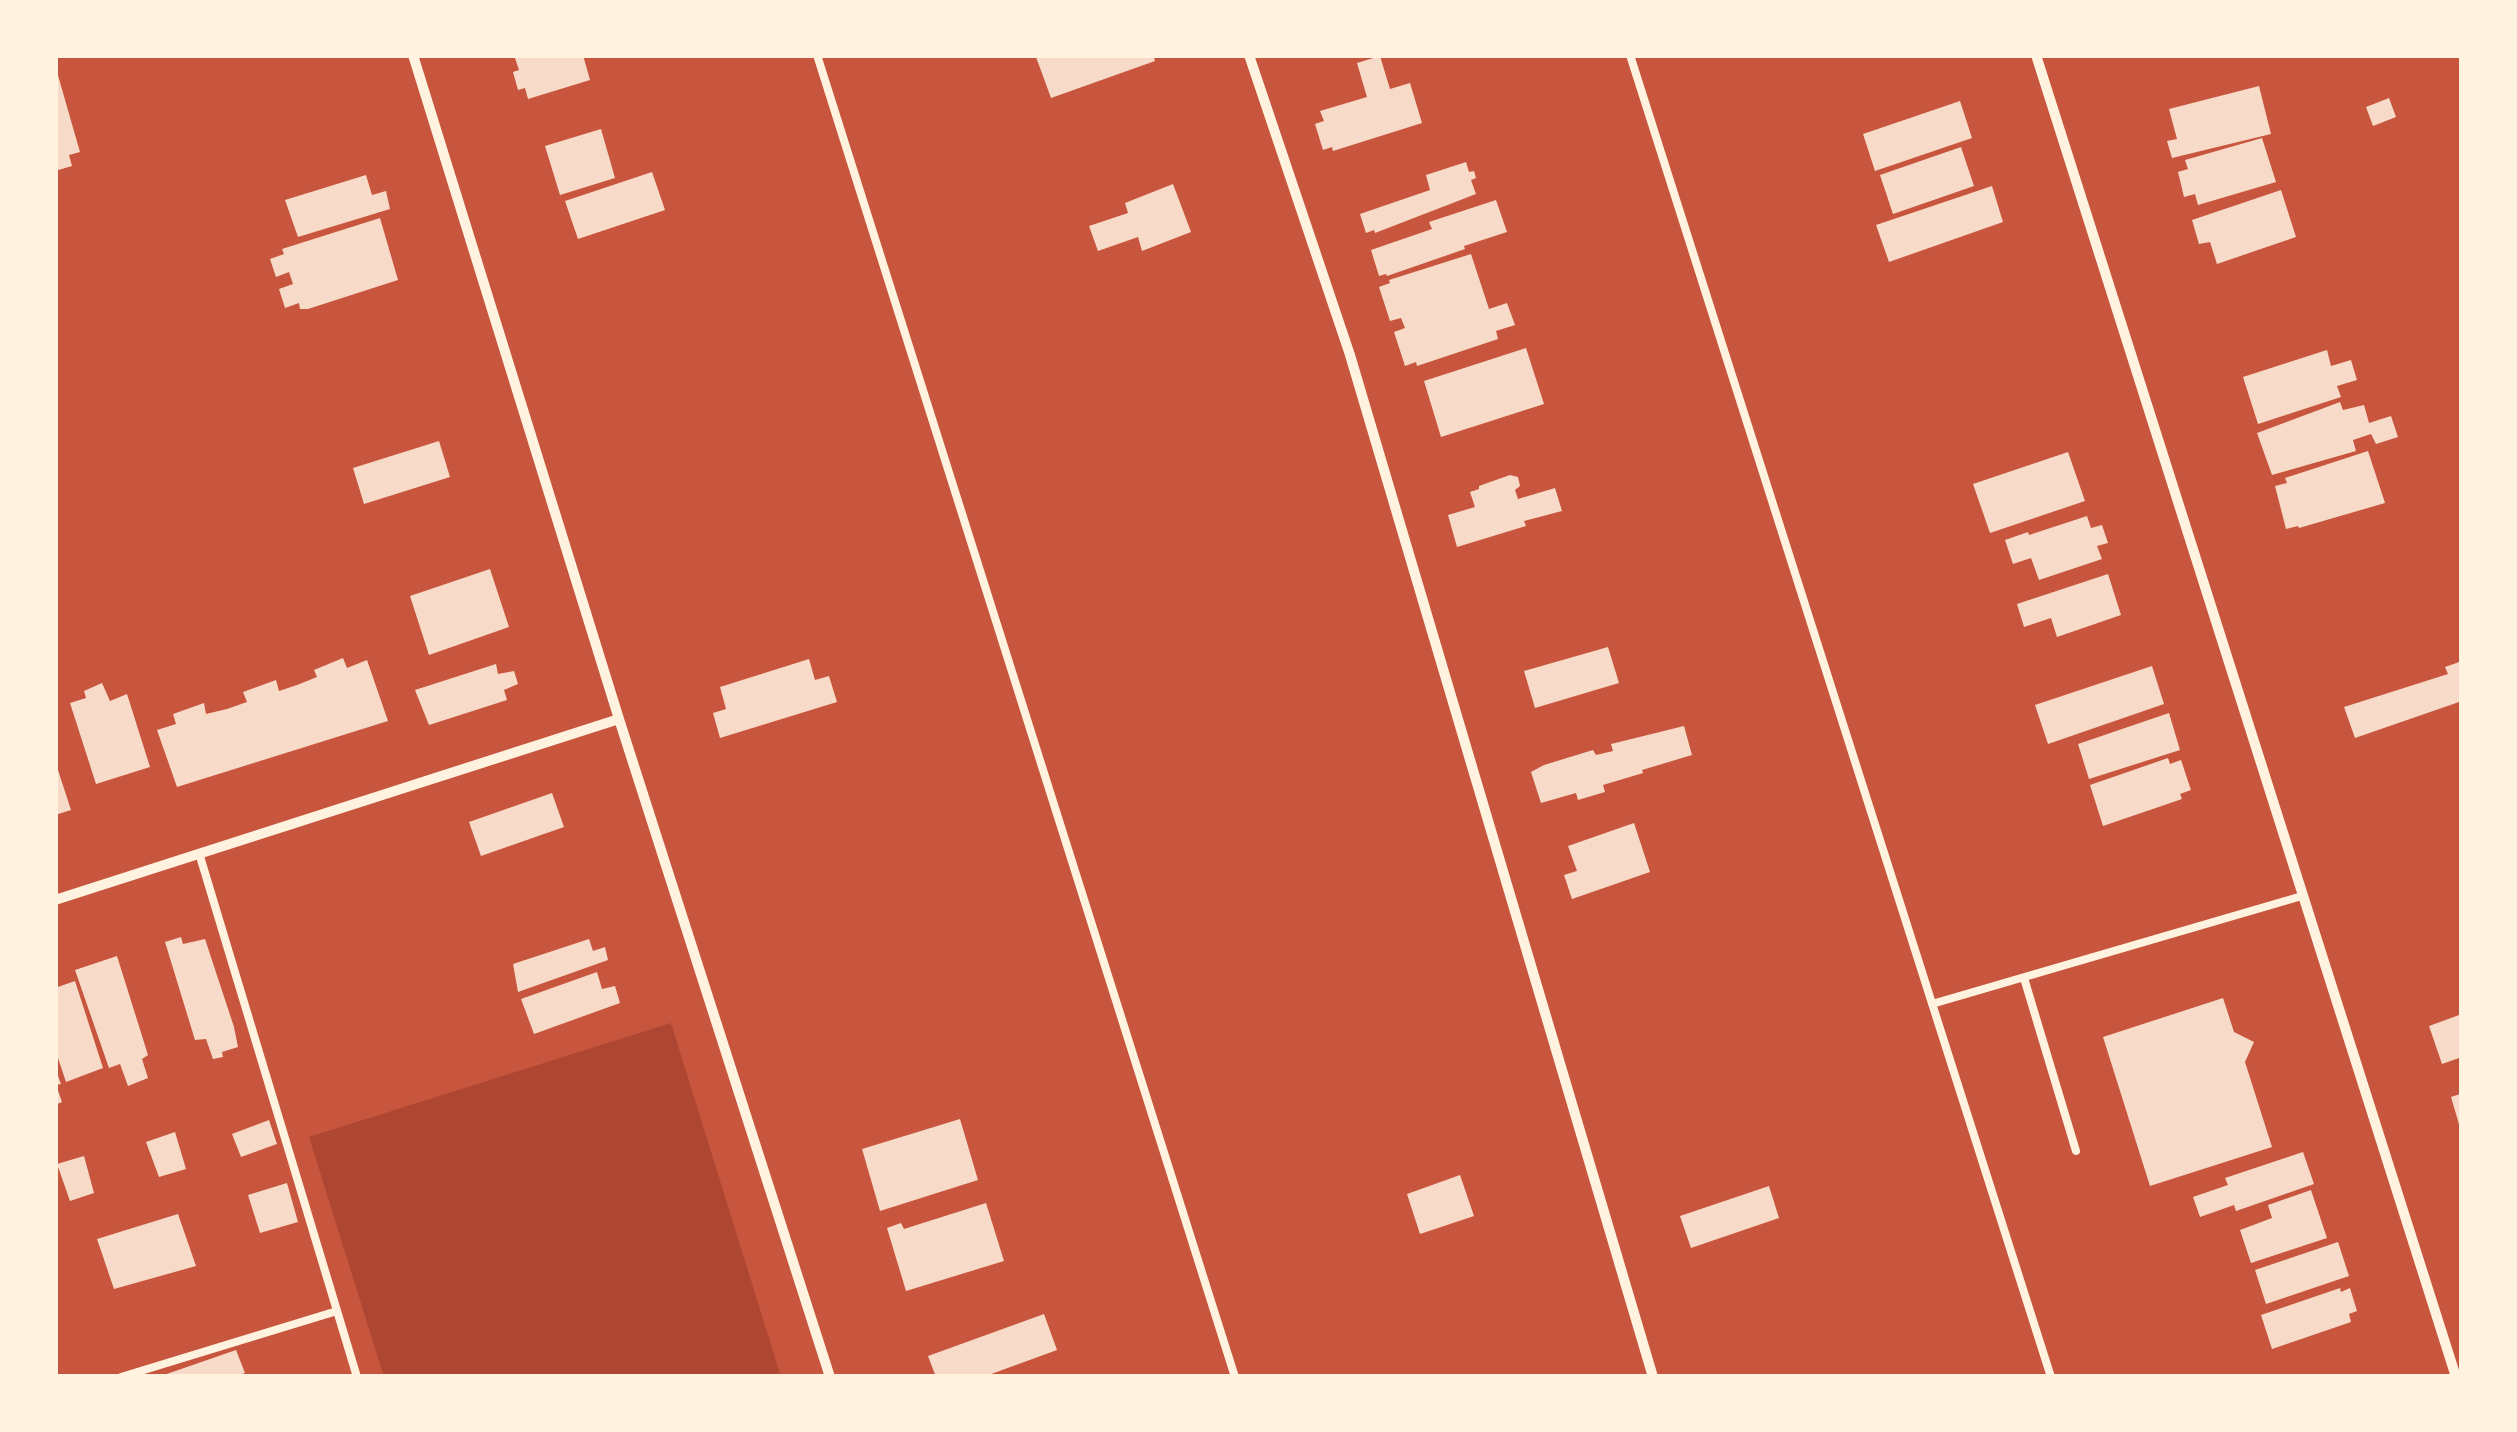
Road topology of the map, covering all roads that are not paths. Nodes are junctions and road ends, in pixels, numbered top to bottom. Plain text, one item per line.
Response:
1 (413, 55) edge
2 (817, 55) edge
3 (1249, 55) edge
4 (1630, 55) edge
5 (2036, 55) edge
6 (619, 719) junction
7 (199, 854) junction
8 (2302, 896) junction
9 (55, 900) edge
10 (2024, 978) junction
11 (1932, 1004) junction
12 (2076, 1152) dead end
13 (337, 1311) junction
14 (120, 1377) edge
15 (357, 1377) edge
16 (830, 1377) edge
17 (1234, 1377) edge
18 (1654, 1377) edge
19 (2050, 1377) edge
20 (2456, 1377) edge

1 - 6 street
2 - 17 lane
3 - 18 street
4 - 11 lane
5 - 8 street
6 - 7 street
6 - 16 street
7 - 9 street
7 - 13 lane
8 - 10 lane
8 - 20 street
10 - 11 lane
10 - 12 lane
11 - 19 lane
13 - 14 lane
13 - 15 lane

